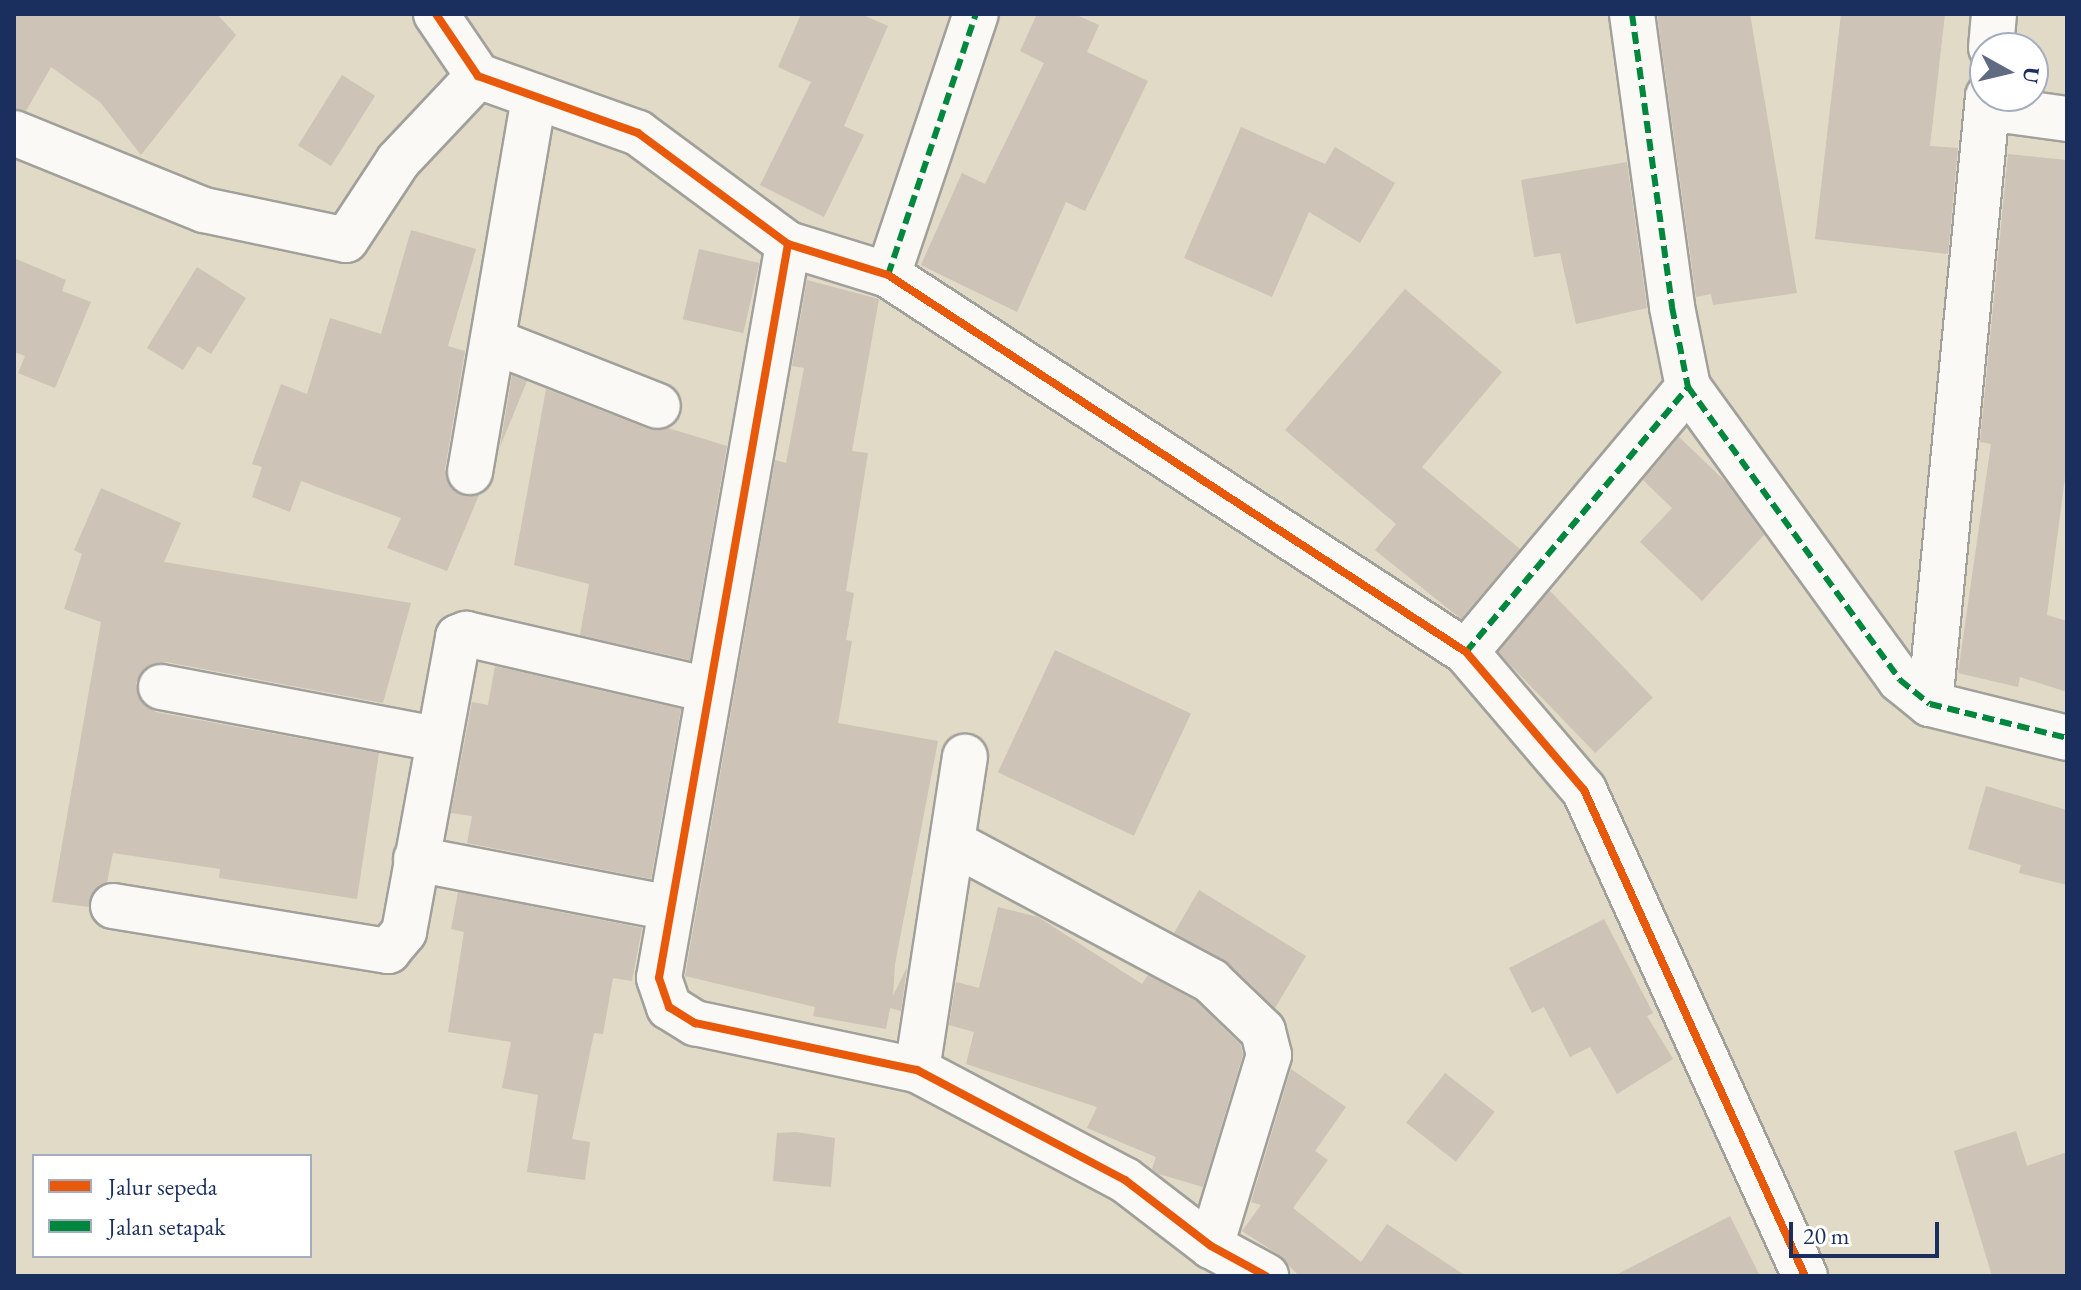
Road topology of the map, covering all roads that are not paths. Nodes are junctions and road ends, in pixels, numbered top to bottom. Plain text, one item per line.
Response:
1 (436, 14) edge
2 (976, 14) edge
3 (1632, 14) edge
4 (478, 76) junction
5 (534, 96) junction
6 (1986, 112) edge
7 (2034, 112) edge
8 (2067, 119) edge
9 (14, 133) edge
10 (788, 244) junction
11 (888, 275) junction
12 (493, 341) junction
13 (1688, 387) junction
14 (658, 406) dead end
15 (470, 472) dead end
16 (1466, 652) junction
17 (161, 687) dead end
18 (708, 690) junction
19 (1930, 704) junction
20 (2067, 738) edge
21 (437, 739) junction
22 (965, 757) dead end
23 (953, 843) junction
24 (416, 859) junction
25 (113, 906) dead end
26 (670, 908) junction
27 (917, 1070) junction
28 (1211, 1246) junction
29 (1266, 1276) edge
30 (1805, 1276) edge

1 - 4 street
2 - 11 street
3 - 13 street
4 - 5 street
4 - 9 street
5 - 10 street
5 - 12 street
6 - 19 street
7 - 8 street
10 - 11 street
10 - 18 street
11 - 16 street
12 - 14 street
12 - 15 street
13 - 16 street
13 - 19 street
16 - 30 street
17 - 21 street
18 - 21 street
18 - 26 street
19 - 20 street
21 - 24 street
22 - 23 street
23 - 27 street
23 - 28 street
24 - 25 street
24 - 26 street
26 - 27 street
27 - 28 street
28 - 29 street

